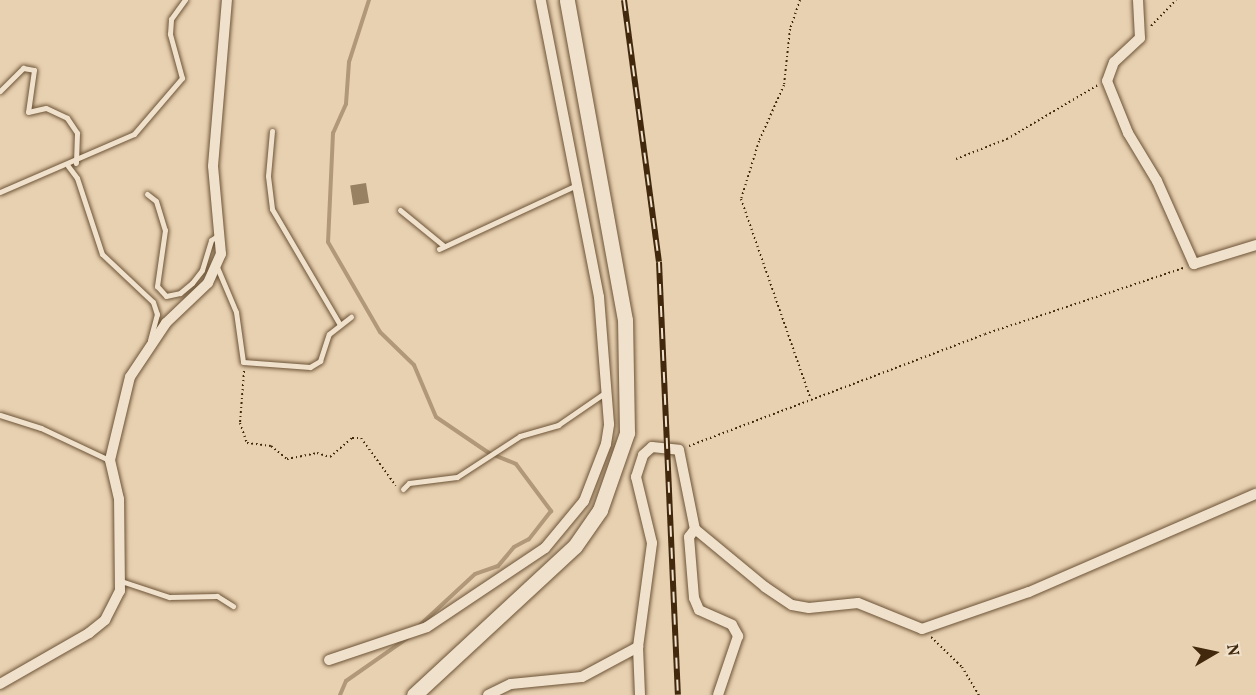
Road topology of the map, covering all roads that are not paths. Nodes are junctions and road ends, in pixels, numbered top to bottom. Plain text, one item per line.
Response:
1 (185, 0) edge
2 (227, 0) edge
3 (541, 0) edge
4 (567, 0) edge
5 (1138, 0) edge
6 (0, 91) edge
7 (272, 131) dead end
8 (76, 163) junction
9 (68, 166) junction
10 (575, 186) junction
11 (0, 192) edge
12 (147, 194) dead end
13 (400, 210) dead end
14 (220, 234) junction
15 (1256, 245) edge
16 (217, 267) junction
17 (351, 317) dead end
18 (340, 325) junction
19 (149, 347) junction
20 (606, 392) junction
21 (0, 415) edge
22 (110, 460) junction
23 (403, 489) road end
24 (1256, 494) edge
25 (695, 529) junction
26 (121, 581) junction
27 (233, 606) dead end
28 (638, 647) junction
29 (329, 660) dead end
30 (0, 684) edge
31 (414, 695) edge
32 (488, 695) edge
33 (640, 695) edge
34 (718, 695) edge

1 - 8 lane
2 - 14 street
3 - 10 street
4 - 31 main road
5 - 15 street
6 - 8 lane
7 - 18 lane
8 - 9 lane
9 - 11 lane
9 - 19 lane
10 - 13 lane
10 - 20 street
12 - 14 lane
14 - 16 street
16 - 18 lane
16 - 19 street
17 - 18 lane
19 - 22 street
20 - 23 lane
20 - 29 street
21 - 22 lane
22 - 26 street
24 - 25 street
25 - 28 street
25 - 34 street
26 - 27 lane
26 - 30 street
28 - 32 street
28 - 33 street

